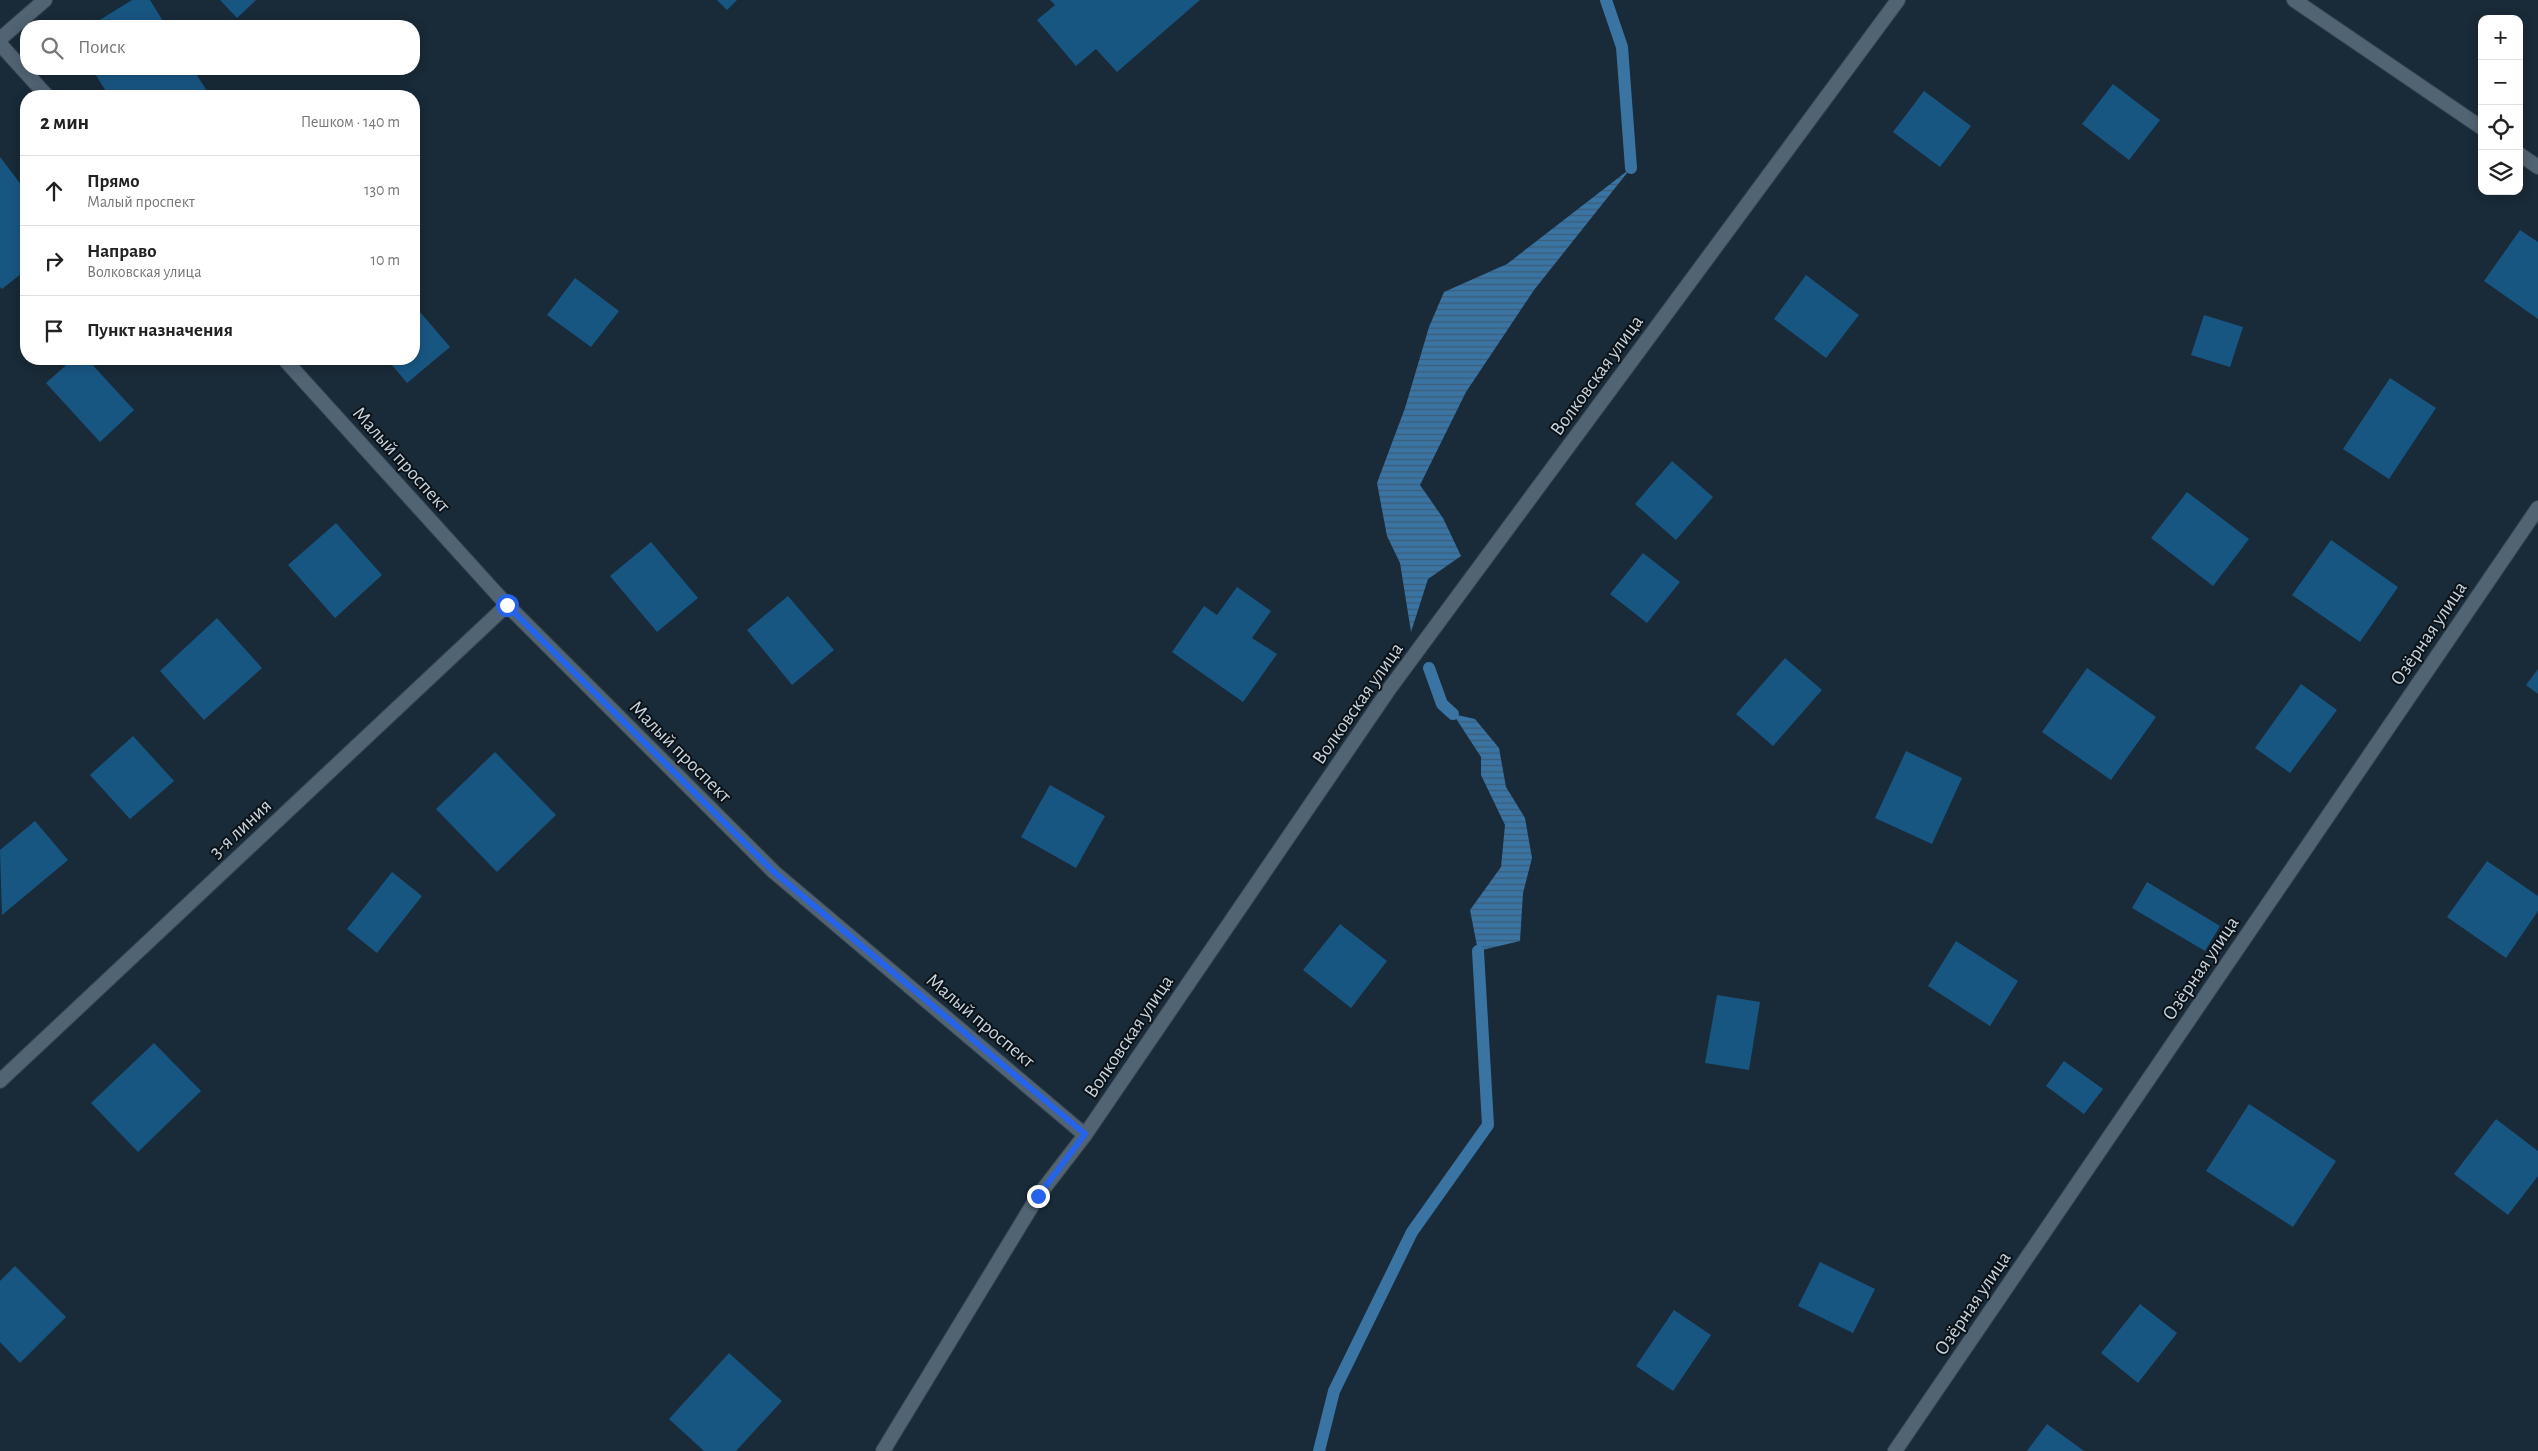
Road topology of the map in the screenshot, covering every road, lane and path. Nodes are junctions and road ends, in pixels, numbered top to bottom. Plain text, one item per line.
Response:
1 (45, 0) edge
2 (1898, 0) edge
3 (2294, 0) edge
4 (22, 20) edge
5 (20, 22) edge
6 (0, 39) edge
7 (0, 44) edge
8 (20, 66) edge
9 (28, 75) edge
10 (42, 90) edge
11 (2478, 125) edge
12 (2523, 157) edge
13 (2538, 166) edge
14 (289, 365) edge
15 (2538, 508) edge
16 (507, 605) junction
17 (0, 1080) edge
18 (1085, 1134) junction
19 (883, 1451) edge
20 (1895, 1451) edge

1 - 4 street
2 - 18 street, Волковская улица
3 - 11 street
5 - 6 street
7 - 8 street
9 - 10 street
12 - 13 street
14 - 16 street, Малый проспект
15 - 20 street, Озёрная улица
16 - 17 street, 3-я линия
16 - 18 street, Малый проспект
18 - 19 street, Волковская улица

